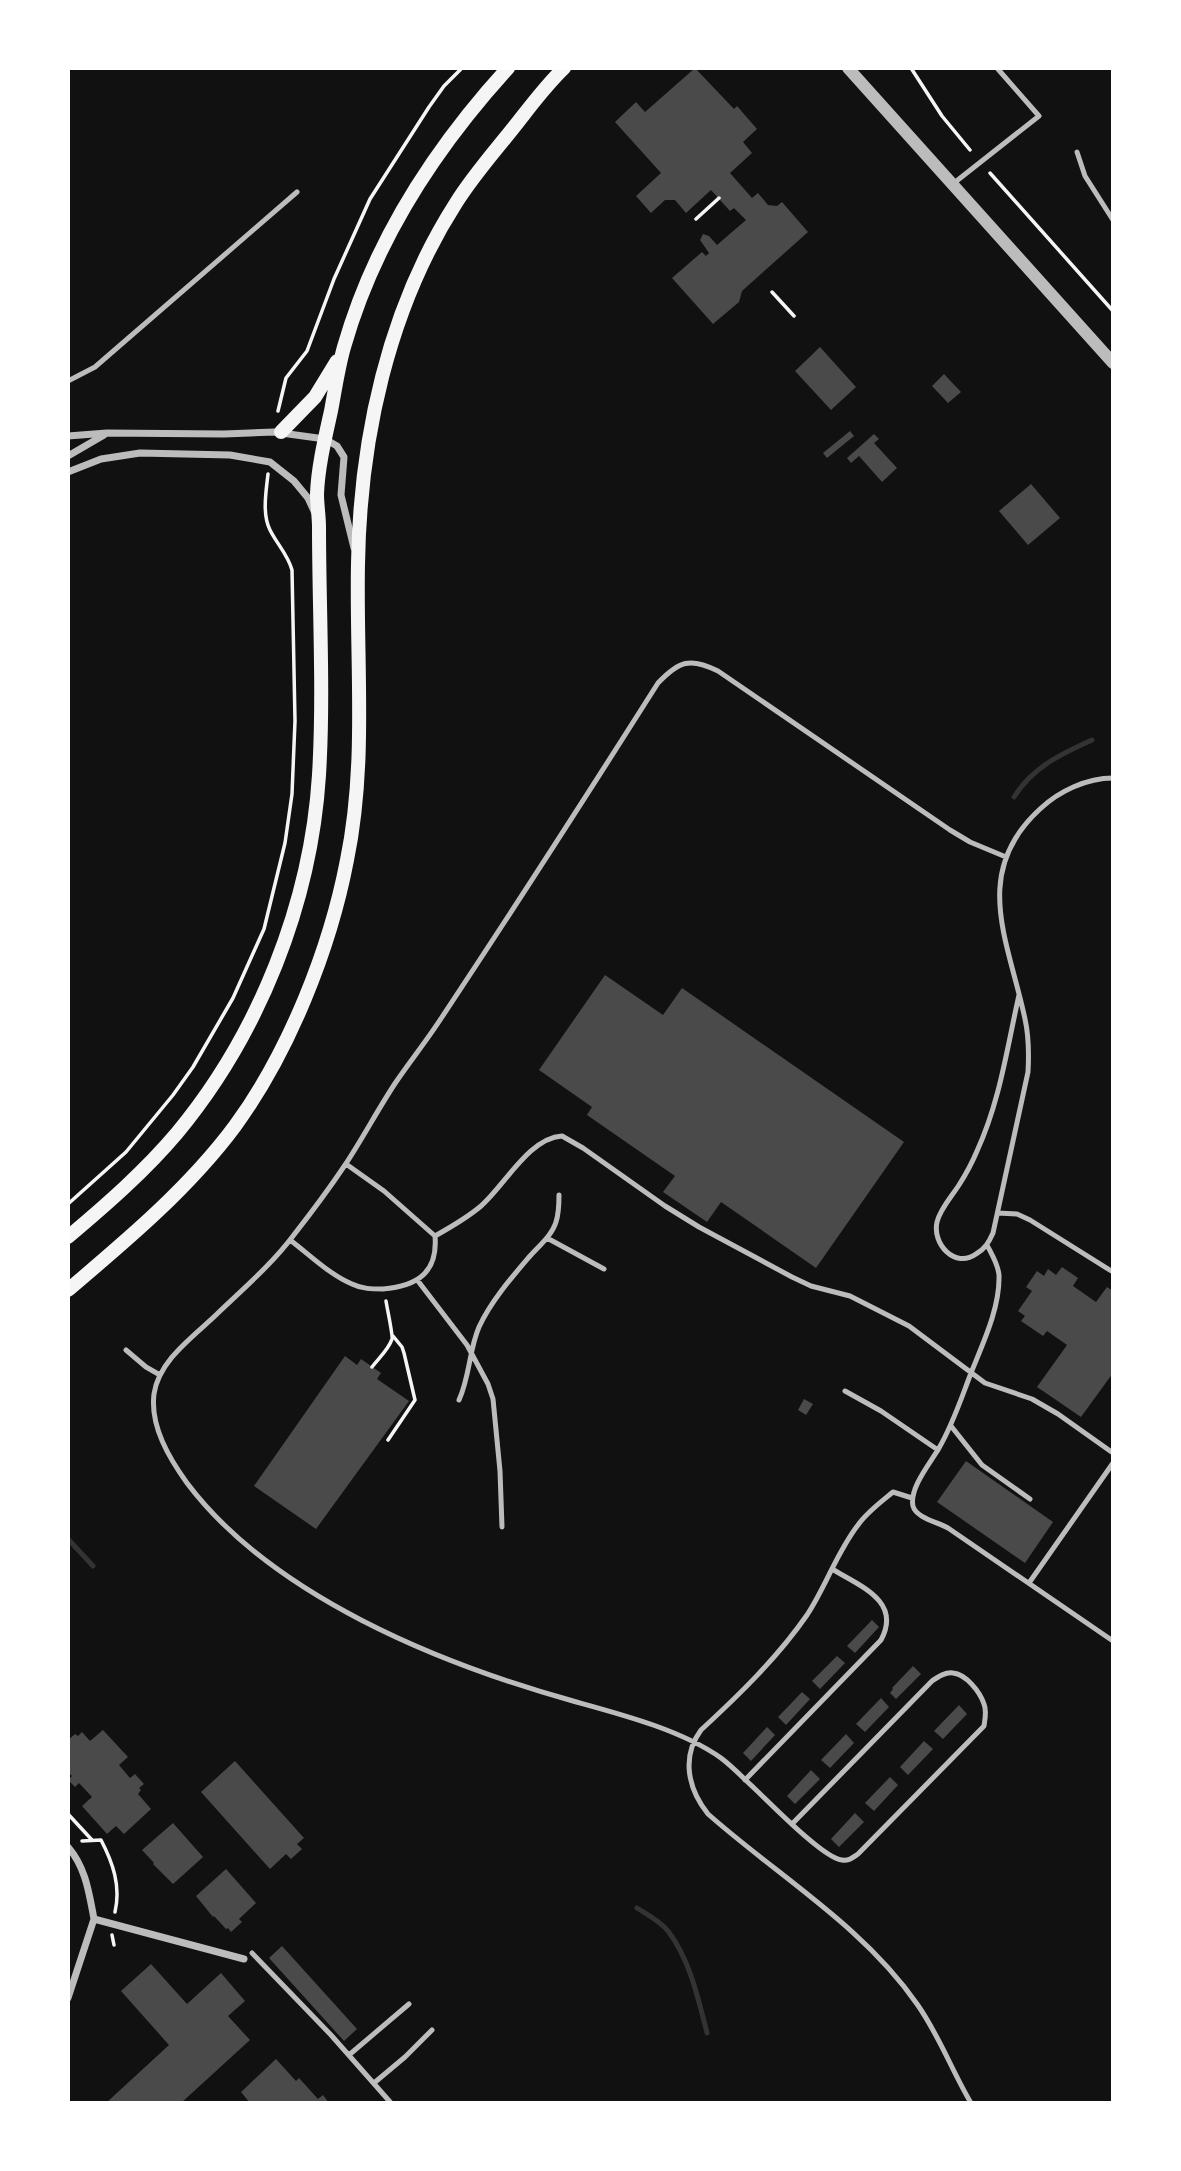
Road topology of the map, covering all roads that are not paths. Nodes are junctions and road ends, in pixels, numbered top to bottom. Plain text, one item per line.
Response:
1 (508, 68) edge
2 (564, 68) edge
3 (848, 68) edge
4 (997, 68) edge
5 (1077, 152) dead end
6 (953, 184) junction
7 (297, 192) dead end
8 (1113, 220) edge
9 (344, 348) junction
10 (1113, 363) edge
11 (68, 380) edge
12 (279, 426) junction
13 (107, 433) junction
14 (68, 436) edge
15 (325, 439) junction
16 (68, 456) edge
17 (68, 472) edge
18 (319, 522) junction
19 (358, 563) junction
20 (1113, 778) edge
21 (1006, 857) junction
22 (1019, 995) junction
23 (346, 1164) junction
24 (559, 1195) dead end
25 (998, 1213) junction
26 (435, 1236) junction
27 (68, 1237) edge
28 (547, 1238) junction
29 (290, 1240) junction
30 (987, 1245) junction
31 (604, 1269) dead end
32 (1113, 1272) edge
33 (418, 1281) junction
34 (68, 1290) edge
35 (126, 1350) dead end
36 (472, 1354) junction
37 (971, 1374) junction
38 (160, 1375) junction
39 (845, 1391) dead end
40 (460, 1400) dead end
41 (951, 1426) junction
42 (938, 1450) junction
43 (1113, 1453) edge
44 (1113, 1463) edge
45 (912, 1498) junction
46 (1030, 1499) dead end
47 (502, 1527) dead end
48 (832, 1569) junction
49 (1029, 1583) junction
50 (1113, 1641) edge
51 (692, 1742) junction
52 (745, 1780) junction
53 (793, 1823) junction
54 (68, 1847) edge
55 (77, 1857) junction
56 (68, 1861) edge
57 (94, 1919) junction
58 (252, 1953) dead end
59 (244, 1959) dead end
60 (68, 1998) edge
61 (409, 2004) dead end
62 (432, 2030) dead end
63 (349, 2055) junction
64 (374, 2083) junction
65 (391, 2103) edge
66 (971, 2103) edge

1 - 9 main road
2 - 19 main road
3 - 6 street
4 - 6 lane
5 - 8 lane
6 - 10 street
7 - 11 lane
9 - 12 main road
9 - 15 main road
12 - 13 street
12 - 15 street
13 - 14 street
13 - 16 street
15 - 18 main road
15 - 19 street
17 - 18 street
18 - 27 main road
19 - 34 main road
20 - 21 lane
21 - 22 lane
21 - 23 lane
22 - 25 lane
22 - 30 lane
23 - 26 lane
23 - 29 lane
24 - 28 lane
25 - 30 lane
25 - 32 lane
26 - 33 lane
26 - 37 lane
28 - 31 lane
28 - 36 lane
29 - 33 lane
29 - 38 lane
30 - 37 lane
33 - 36 lane
35 - 38 lane
36 - 40 lane
36 - 47 lane
37 - 41 lane
37 - 43 lane
38 - 51 lane
39 - 42 lane
41 - 42 lane
41 - 46 lane
42 - 45 lane
44 - 49 lane
45 - 48 lane
45 - 49 lane
48 - 51 lane
48 - 52 lane
49 - 50 lane
51 - 52 lane
51 - 66 lane
52 - 53 lane
53 - 53 lane
54 - 55 street
55 - 56 street
55 - 57 street
57 - 59 street
57 - 60 street
58 - 63 lane
61 - 63 lane
62 - 64 lane
63 - 64 lane
64 - 65 lane

